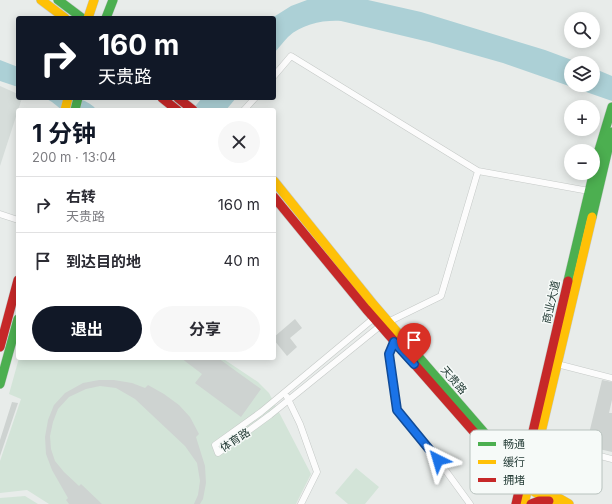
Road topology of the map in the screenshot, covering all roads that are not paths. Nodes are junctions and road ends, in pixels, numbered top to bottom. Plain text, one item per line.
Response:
1 (41, 0) edge
2 (58, 0) edge
3 (94, 0) edge
4 (113, 0) edge
5 (62, 16) edge
6 (79, 16) edge
7 (89, 16) edge
8 (107, 16) edge
9 (276, 74) edge
10 (164, 100) edge
11 (181, 100) edge
12 (252, 100) edge
13 (174, 108) edge
14 (191, 108) edge
15 (246, 108) edge
16 (611, 109) edge
17 (612, 132) edge
18 (478, 170) junction
19 (276, 185) edge
20 (589, 191) junction
21 (276, 199) edge
22 (0, 214) edge
23 (16, 219) edge
24 (16, 287) edge
25 (374, 318) junction
26 (384, 324) junction
27 (16, 326) edge
28 (394, 342) junction
29 (0, 347) edge
30 (557, 364) junction
31 (612, 378) edge
32 (0, 384) edge
33 (285, 392) junction
34 (289, 400) junction
35 (472, 430) edge
36 (481, 430) edge
37 (534, 430) edge
38 (541, 430) edge
39 (602, 456) edge
40 (612, 459) edge
41 (520, 494) edge
42 (524, 494) edge
43 (541, 494) edge
44 (549, 494) edge
45 (552, 502) edge
46 (301, 504) edge
47 (470, 504) edge
48 (516, 504) edge
49 (524, 504) edge
50 (531, 504) edge
51 (569, 504) edge

1 - 5 main road
2 - 6 main road
3 - 7 main road
4 - 8 main road
9 - 18 street
10 - 13 main road
11 - 14 main road
12 - 15 street
16 - 20 main road, 商业大道
17 - 30 main road, 商业大道
18 - 20 street
18 - 26 street, 体育路
19 - 26 main road, 天贵路
20 - 37 main road, 商业大道
21 - 25 main road, 天贵路
22 - 23 street
24 - 29 main road
25 - 26 main road, 天贵路
25 - 33 street, 体育路
26 - 28 main road, 天贵路
26 - 34 street, 体育路
26 - 36 main road, 天贵路
27 - 32 main road
28 - 35 main road, 天贵路
28 - 47 street
30 - 31 street
30 - 38 main road, 商业大道
33 - 34 street
33 - 34 street, 体育路
34 - 46 street
39 - 40 street
41 - 48 main road, 商业大道
42 - 49 main road, 商业大道
43 - 45 main road, 天贵路
44 - 51 main road, 天贵路
45 - 50 main road

